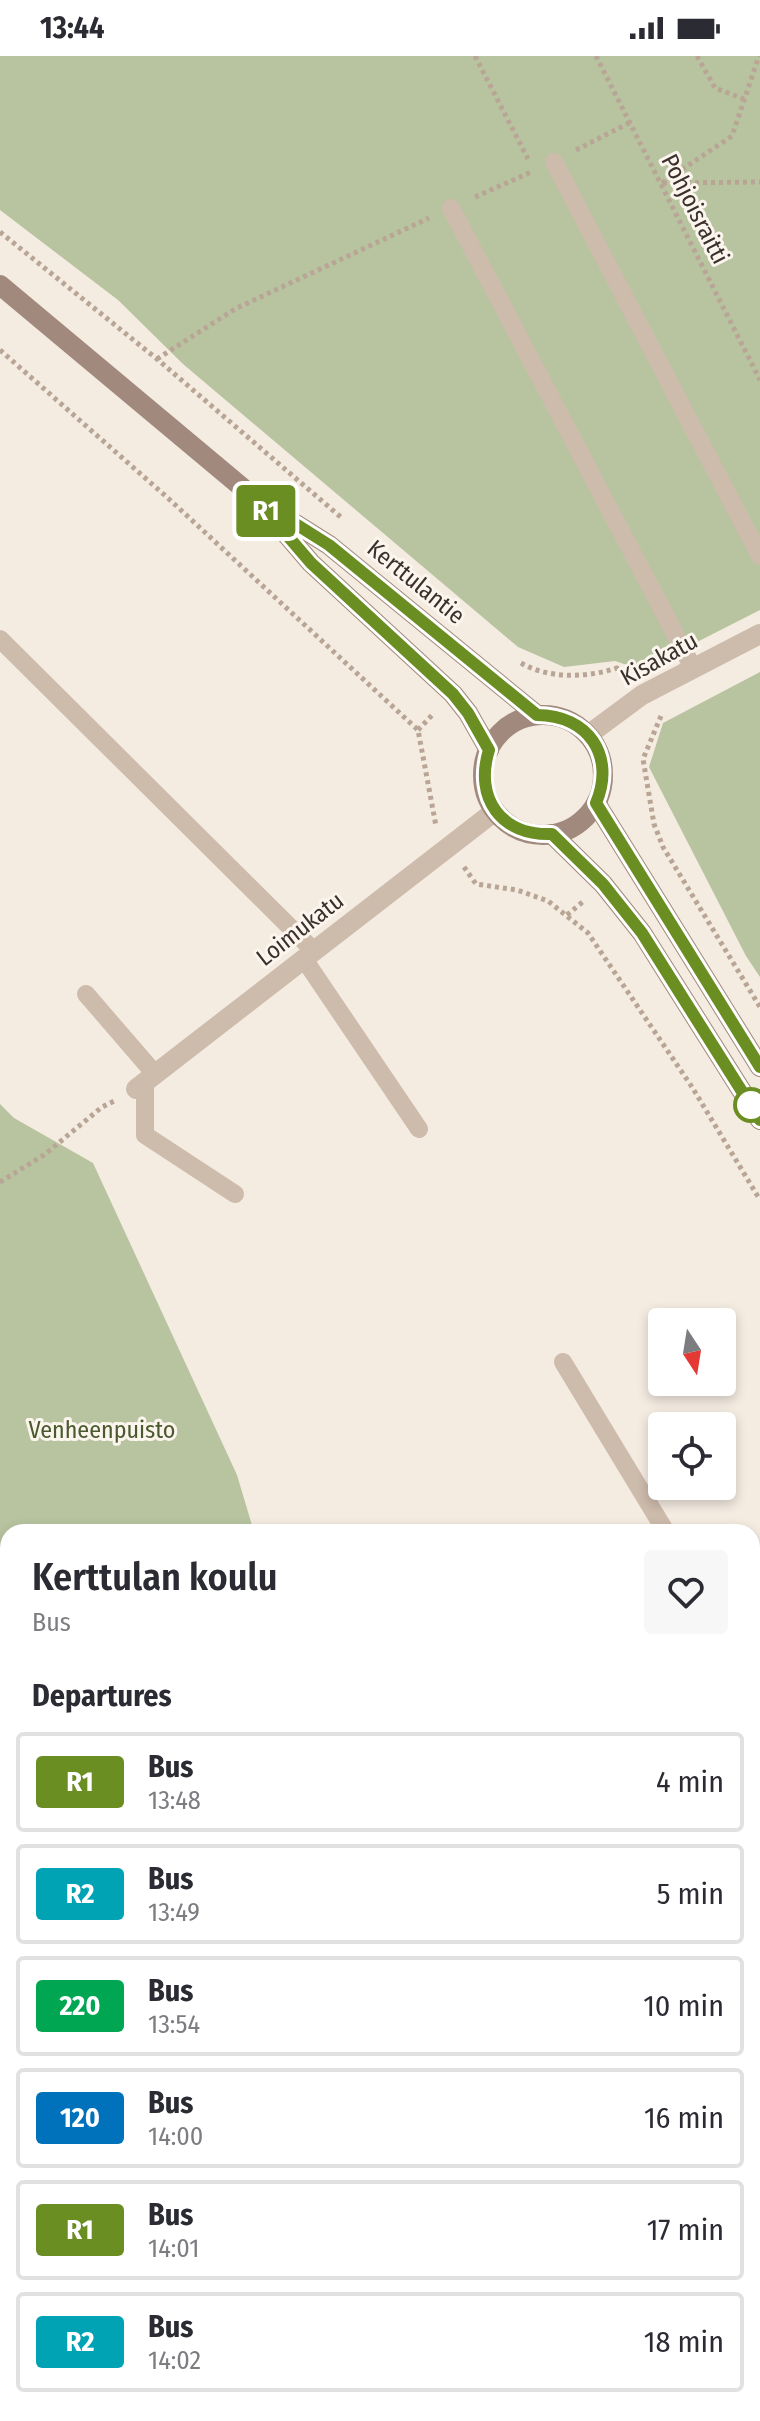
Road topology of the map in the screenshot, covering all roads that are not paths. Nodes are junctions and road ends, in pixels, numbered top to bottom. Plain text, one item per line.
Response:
1 (554, 162) road end
2 (451, 208) road end
3 (0, 285) edge
4 (256, 499) junction
5 (760, 556) edge
6 (760, 634) edge
7 (0, 639) edge
8 (693, 668) junction
9 (537, 715) junction
10 (588, 735) junction
11 (489, 750) junction
12 (596, 803) junction
13 (495, 811) junction
14 (552, 834) junction
15 (309, 955) junction
16 (86, 994) dead end
17 (760, 1067) edge
18 (145, 1082) junction
19 (760, 1120) edge
20 (419, 1129) dead end
21 (235, 1194) dead end
22 (563, 1362) dead end
23 (661, 1524) edge

1 - 5 lane
2 - 8 lane
3 - 4 street, Kerttulantie
4 - 9 street, Kerttulantie
4 - 11 street, Kerttulantie
6 - 8 street, Kisakatu
7 - 15 lane
8 - 10 street, Kisakatu
9 - 10 street
9 - 11 street
10 - 12 street
11 - 13 street
12 - 14 street
12 - 17 street
13 - 14 street
13 - 15 street, Loimukatu
14 - 19 street
15 - 18 street, Loimukatu
15 - 20 lane
16 - 18 lane
18 - 21 lane
22 - 23 lane

